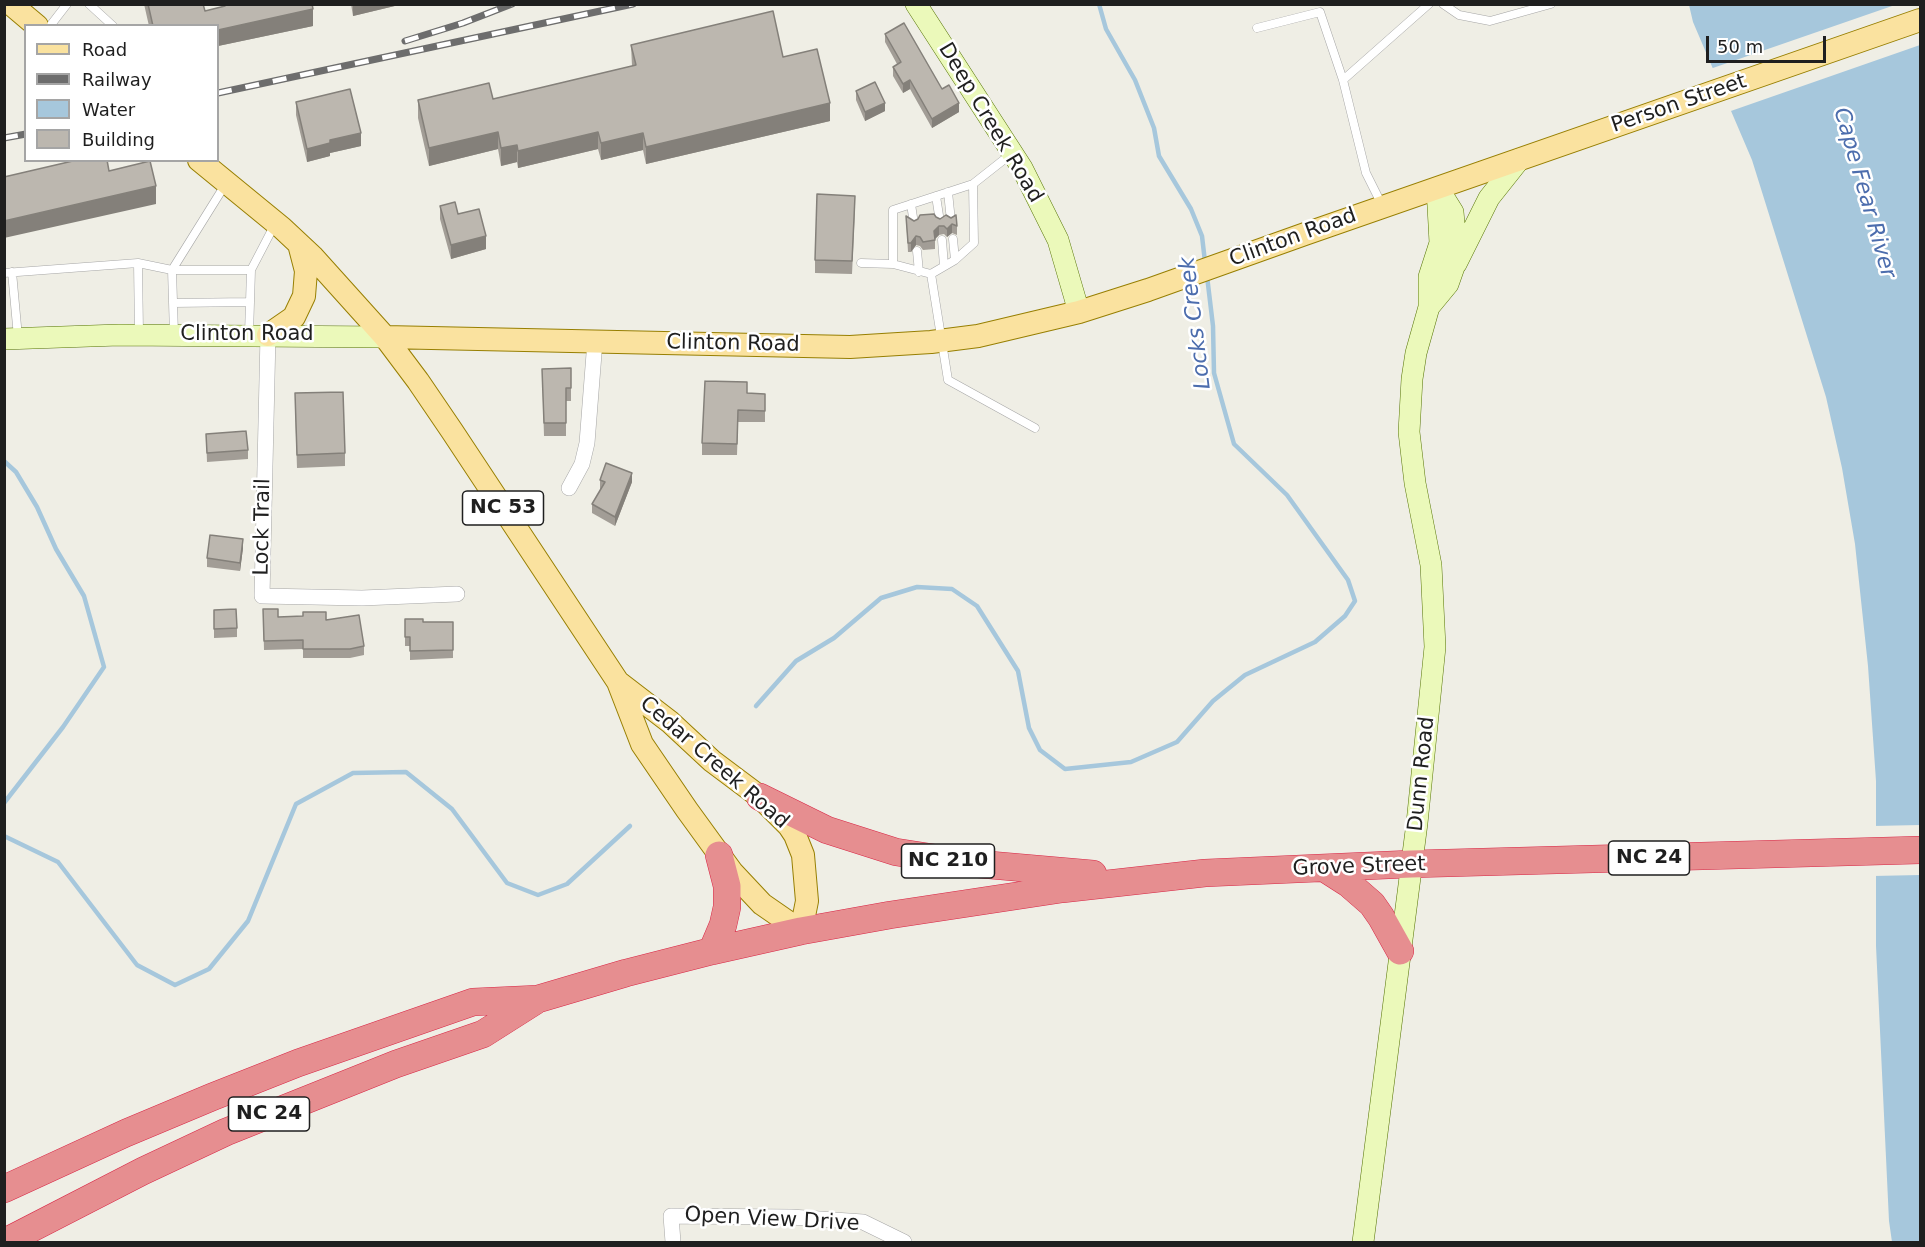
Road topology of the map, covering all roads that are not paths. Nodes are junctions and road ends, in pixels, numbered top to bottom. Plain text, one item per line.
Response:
1 (11, 4) edge
2 (67, 4) edge
3 (89, 4) edge
4 (916, 4) edge
5 (1429, 4) edge
6 (1443, 4) edge
7 (1551, 4) edge
8 (1920, 20) edge
9 (35, 24) edge
10 (52, 24) edge
11 (111, 24) edge
12 (1257, 28) dead end
13 (1343, 80) junction
14 (1013, 153) junction
15 (1520, 159) junction
16 (201, 162) edge
17 (226, 183) junction
18 (973, 184) junction
19 (1437, 188) junction
20 (948, 192) junction
21 (936, 196) junction
22 (911, 204) junction
23 (1383, 207) junction
24 (951, 221) edge
25 (940, 222) edge
26 (276, 223) junction
27 (914, 224) edge
28 (953, 239) dead end
29 (942, 240) dead end
30 (299, 244) junction
31 (917, 251) dead end
32 (955, 260) junction
33 (138, 263) junction
34 (861, 264) dead end
35 (893, 264) junction
36 (944, 266) junction
37 (1454, 267) junction
38 (172, 270) junction
39 (251, 270) junction
40 (919, 272) junction
41 (8, 273) edge
42 (931, 274) junction
43 (250, 302) junction
44 (173, 303) junction
45 (1429, 307) junction
46 (1079, 312) junction
47 (140, 335) junction
48 (175, 335) junction
49 (258, 335) junction
50 (385, 337) junction
51 (11, 339) edge
52 (595, 341) junction
53 (943, 341) junction
54 (1035, 428) dead end
55 (569, 488) dead end
56 (457, 594) dead end
57 (618, 682) junction
58 (760, 797) junction
59 (1920, 850) edge
60 (719, 855) junction
61 (1411, 864) junction
62 (1324, 868) junction
63 (1148, 878) junction
64 (801, 931) junction
65 (712, 951) junction
66 (1400, 951) junction
67 (538, 999) junction
68 (4, 1189) edge
69 (5, 1242) edge
70 (673, 1242) edge
71 (904, 1242) edge
72 (1363, 1242) edge

1 - 9 main road
2 - 10 lane
3 - 11 lane
4 - 14 street, Deep Creek Road
5 - 13 lane
6 - 7 lane
8 - 15 main road, Person Street
12 - 13 lane
13 - 23 lane
14 - 18 lane
14 - 46 street, Deep Creek Road
15 - 19 main road, Person Street
15 - 37 street
16 - 17 main road, Cedar Creek Road / NC 53
17 - 26 main road, Cedar Creek Road / NC 53
17 - 38 lane
18 - 20 lane
18 - 32 lane
19 - 23 main road, Clinton Road
19 - 37 street, Dunn Road
19 - 45 street, Dunn Road
20 - 21 lane
20 - 24 lane
21 - 22 lane
21 - 25 lane
22 - 27 lane
22 - 35 lane
23 - 46 main road, Clinton Road
26 - 30 main road, Cedar Creek Road / NC 53
26 - 39 lane
28 - 32 lane
29 - 36 lane
30 - 49 main road
30 - 50 main road, Cedar Creek Road / NC 53
31 - 40 lane
32 - 36 lane
33 - 38 lane
33 - 41 lane
33 - 47 lane
34 - 35 lane
35 - 40 lane
36 - 42 lane
37 - 45 street, Dunn Road
38 - 39 lane
38 - 44 lane
39 - 43 lane
40 - 42 lane
41 - 51 lane
42 - 53 lane
43 - 44 lane
43 - 49 lane
44 - 48 lane
45 - 61 street, Dunn Road
46 - 53 main road, Clinton Road
47 - 48 street, Clinton Road
47 - 51 street, Clinton Road
48 - 49 street, Clinton Road
49 - 50 street, Clinton Road
49 - 56 street, Lock Trail
50 - 52 main road, Clinton Road
50 - 57 main road, Cedar Creek Road / NC 53
52 - 53 main road, Clinton Road
52 - 55 street
53 - 54 lane
57 - 58 main road, Cedar Creek Road / NC 53
57 - 60 main road, Cedar Creek Road / NC 53
58 - 63 highway, NC 210
58 - 64 main road, Cedar Creek Road / NC 53
59 - 61 highway, Grove Street / NC 24
60 - 64 main road, Cedar Creek Road / NC 53
60 - 65 highway
61 - 62 highway, Grove Street / NC 24
61 - 66 street, Dunn Road
62 - 63 highway, Grove Street / NC 24
62 - 66 highway
63 - 64 highway, Grove Street / NC 24
64 - 65 highway, NC 24
65 - 67 highway, NC 24
66 - 72 street, Dunn Road
67 - 68 highway, NC 24
67 - 69 highway, NC 24
70 - 71 street, Open View Drive

